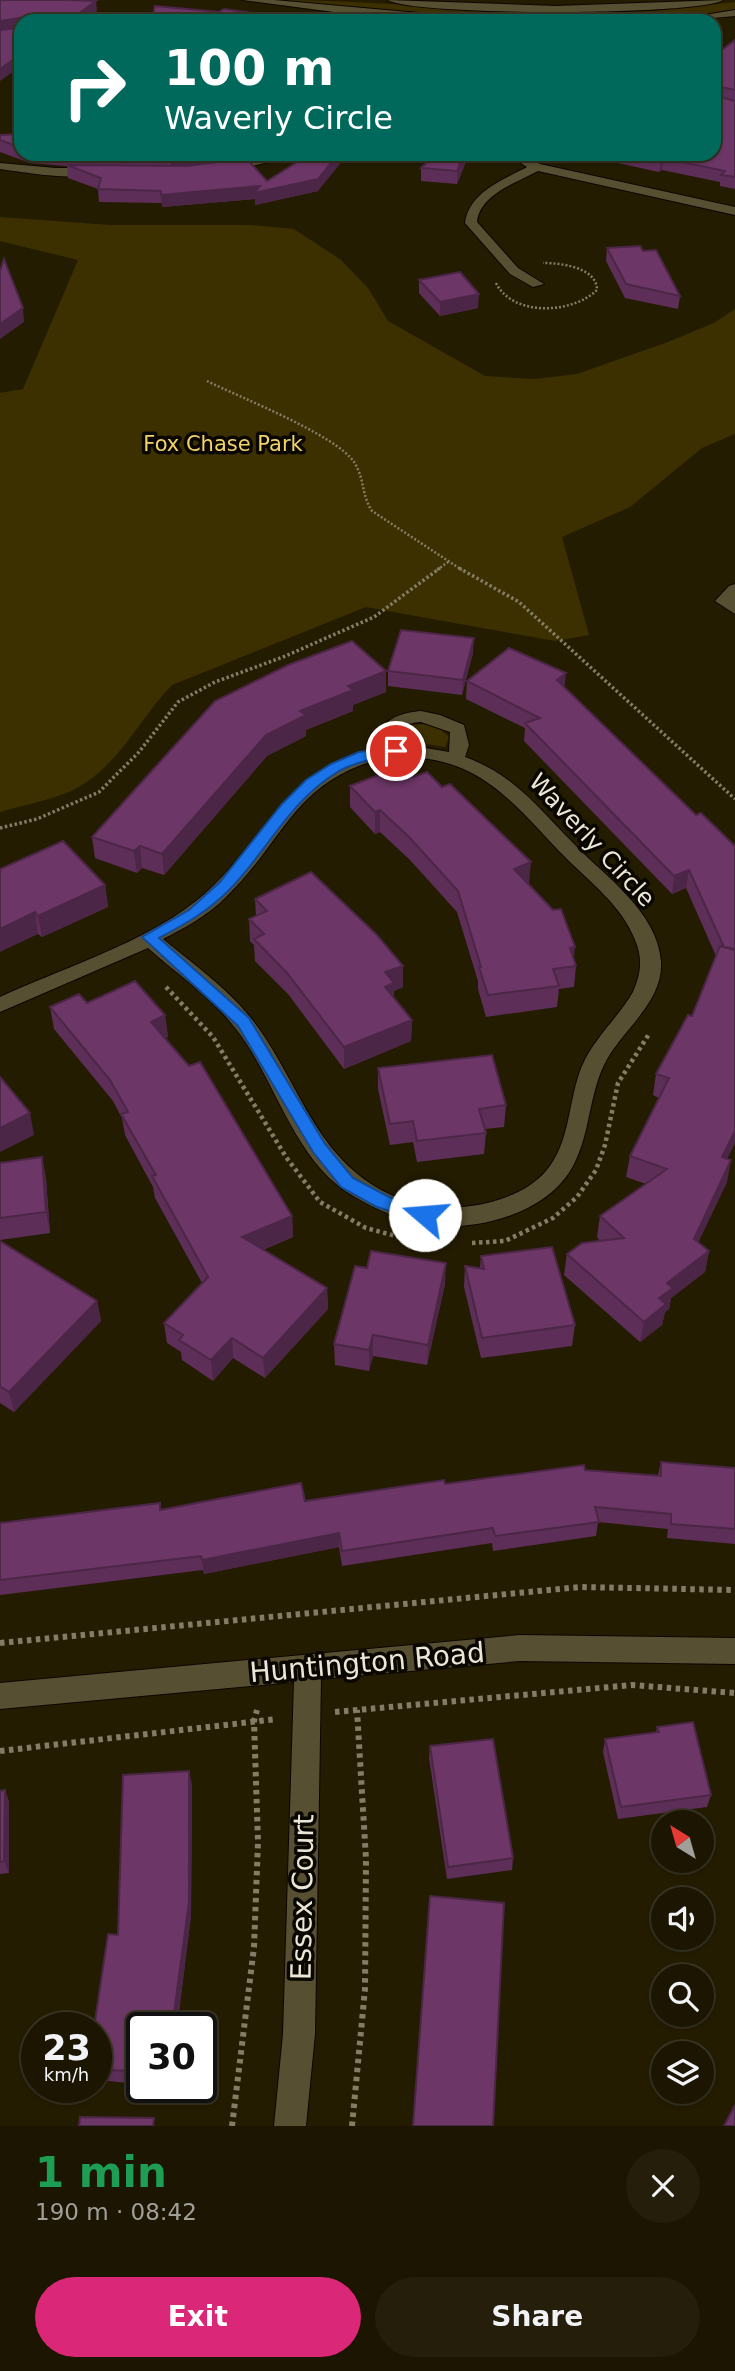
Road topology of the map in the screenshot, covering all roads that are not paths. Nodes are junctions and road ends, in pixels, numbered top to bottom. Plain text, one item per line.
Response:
1 (247, 0) edge
2 (393, 0) edge
3 (719, 0) edge
4 (567, 4) edge
5 (372, 14) edge
6 (262, 161) edge
7 (525, 161) edge
8 (0, 166) edge
9 (536, 167) junction
10 (218, 169) edge
11 (107, 171) edge
12 (735, 211) edge
13 (538, 284) dead end
14 (735, 589) edge
15 (735, 609) edge
16 (380, 753) junction
17 (455, 759) junction
18 (149, 937) junction
19 (0, 1005) edge
20 (735, 1651) edge
21 (308, 1669) junction
22 (0, 1696) edge
23 (289, 2126) edge

1 - 5 street
2 - 4 street
3 - 4 street
6 - 10 street
7 - 9 street
8 - 11 street
9 - 12 street
9 - 13 street
14 - 15 street
16 - 17 street, Waverly Circle
16 - 17 street
16 - 18 street, Waverly Circle
17 - 18 street, Waverly Circle
18 - 19 street, Waverly Circle
20 - 21 street, Huntington Road
21 - 22 street, Huntington Road
21 - 23 street, Essex Court

